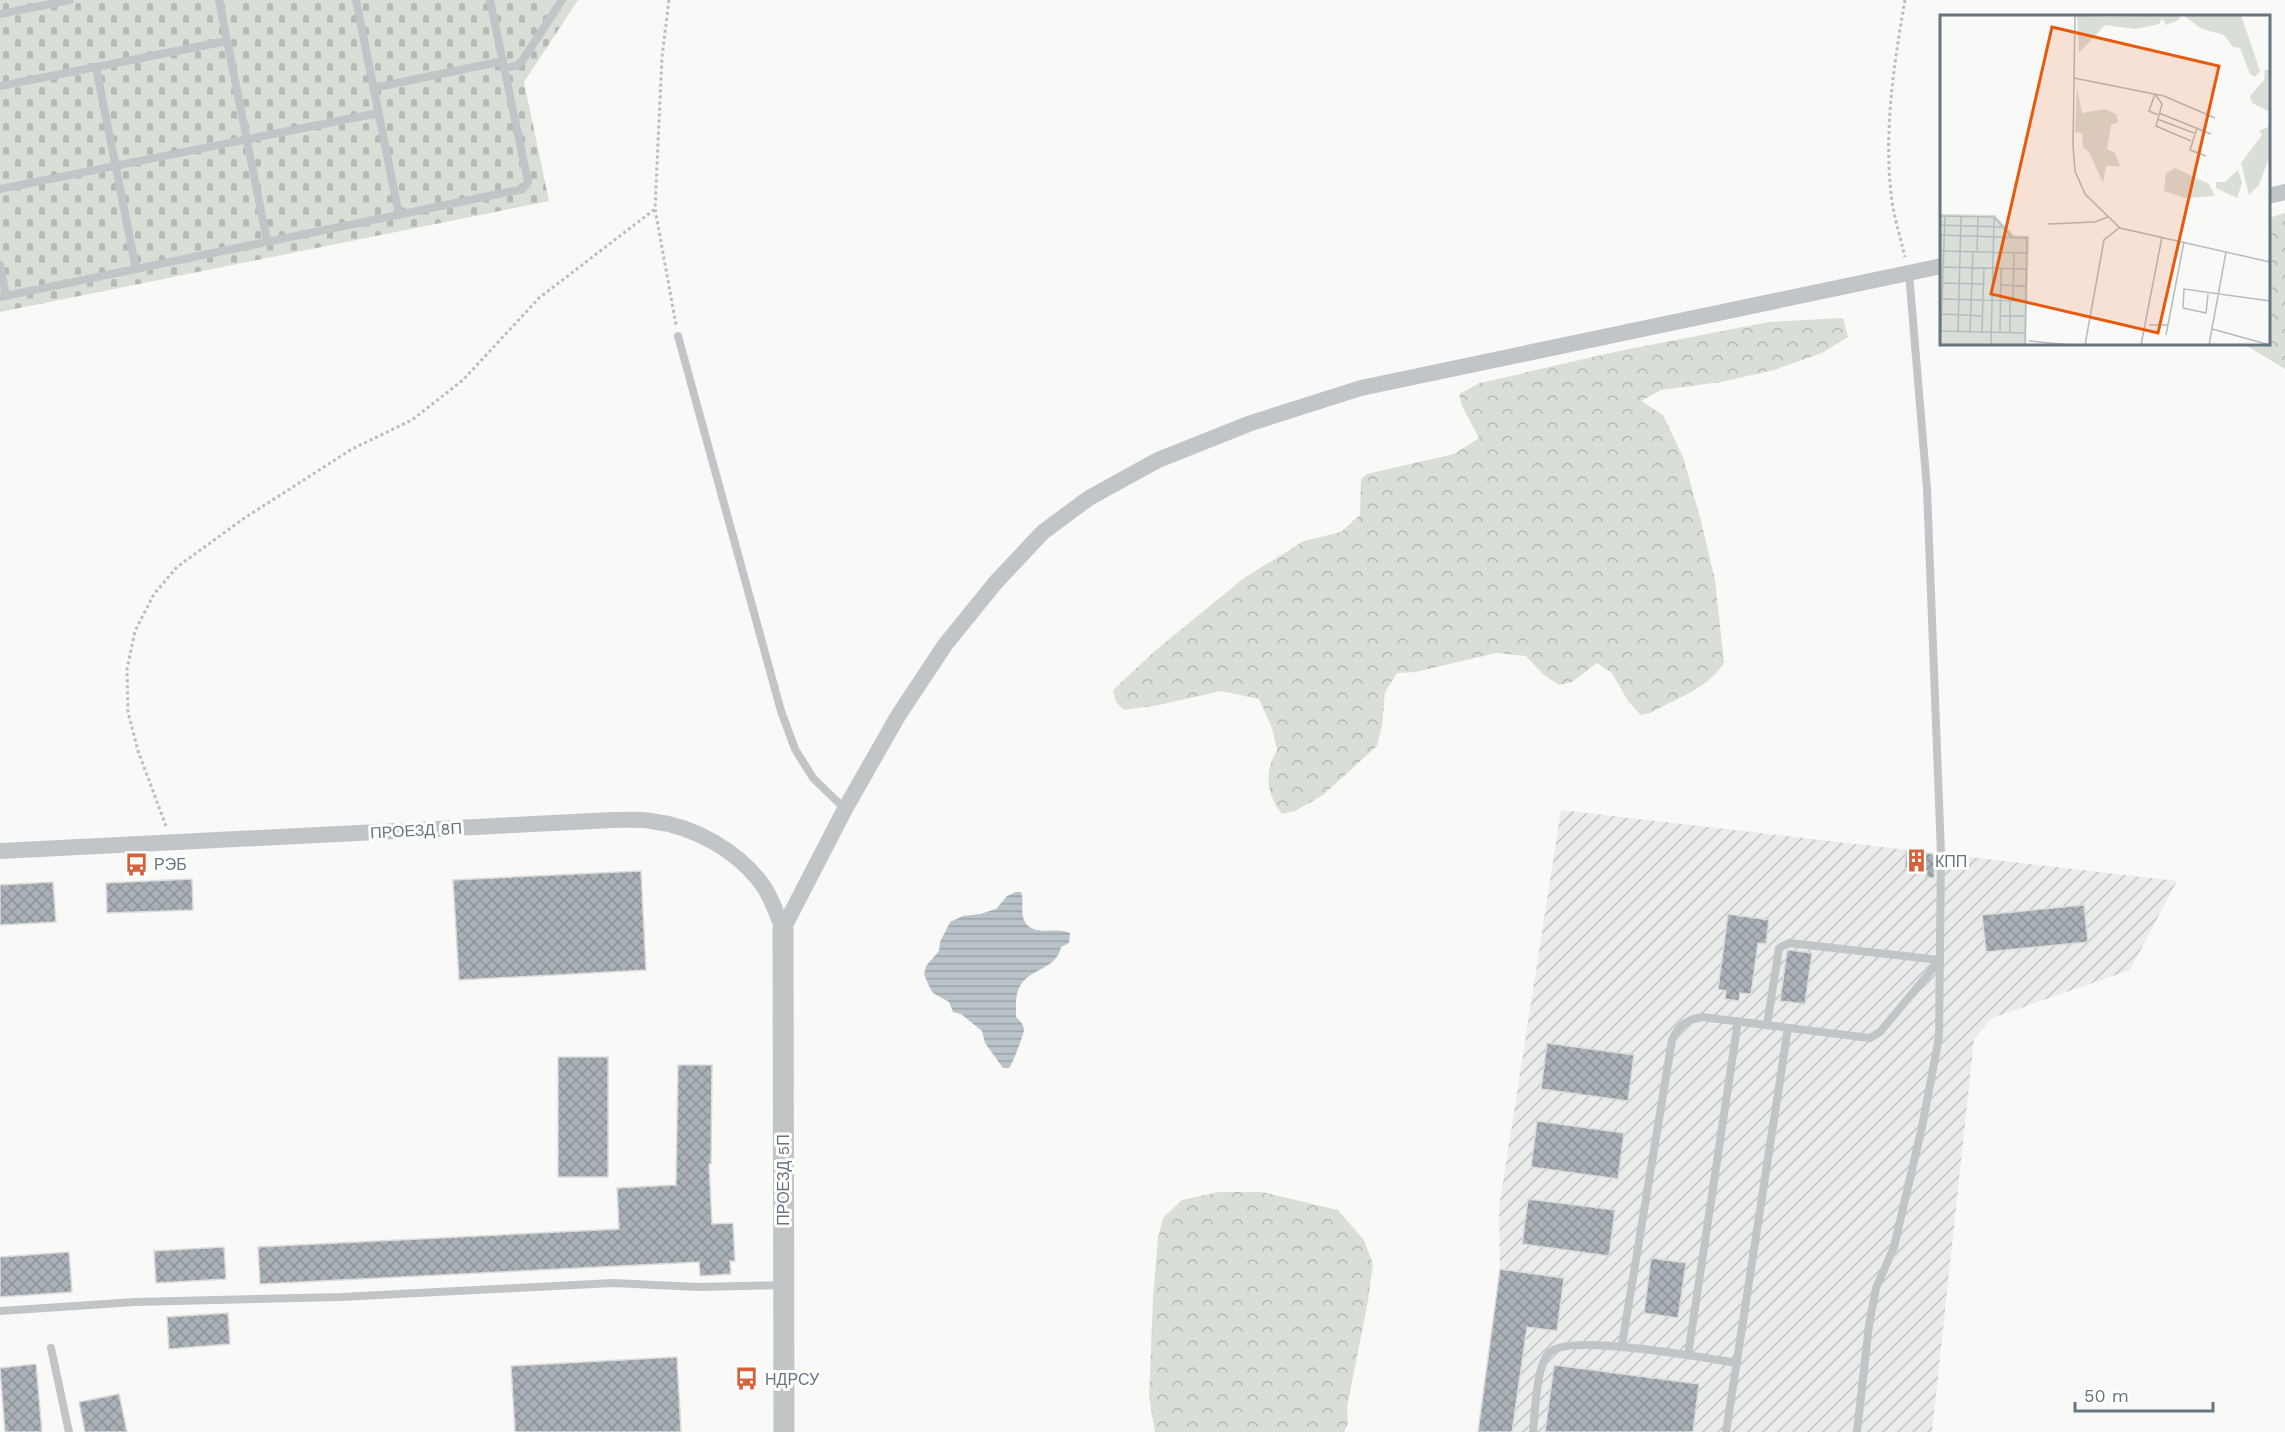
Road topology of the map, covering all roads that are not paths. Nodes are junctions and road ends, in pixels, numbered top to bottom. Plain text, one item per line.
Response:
1 (70, 0) edge
2 (219, 0) edge
3 (356, 0) edge
4 (490, 0) edge
5 (562, 0) edge
6 (0, 14) edge
7 (227, 41) junction
8 (503, 65) junction
9 (96, 67) junction
10 (0, 86) edge
11 (373, 88) junction
12 (378, 113) junction
13 (247, 140) junction
14 (116, 166) junction
15 (0, 189) edge
16 (2285, 192) edge
17 (2270, 196) edge
18 (399, 215) junction
19 (267, 241) junction
20 (0, 265) edge
21 (1940, 266) edge
22 (136, 268) junction
23 (1909, 273) junction
24 (3, 297) edge
25 (678, 336) road end
26 (845, 809) junction
27 (0, 851) edge
28 (783, 929) junction
29 (1940, 960) junction
30 (1738, 1021) junction
31 (1767, 1025) junction
32 (1788, 1028) junction
33 (783, 1285) junction
34 (0, 1311) edge
35 (1622, 1345) junction
36 (51, 1348) dead end
37 (1688, 1355) junction
38 (1737, 1363) junction
39 (69, 1432) edge
40 (784, 1432) edge
41 (1533, 1432) edge
42 (1726, 1432) edge
43 (1857, 1432) edge

1 - 6 lane
2 - 7 lane
3 - 11 lane
4 - 8 lane
5 - 8 lane
7 - 9 lane
7 - 13 lane
8 - 11 lane
8 - 18 lane
9 - 10 lane
9 - 14 lane
11 - 12 lane
12 - 13 lane
12 - 18 lane
13 - 14 lane
13 - 19 lane
14 - 15 lane
14 - 22 lane
16 - 17 street
18 - 19 lane
19 - 22 lane
20 - 24 lane
21 - 23 street
22 - 24 lane
23 - 26 street
23 - 29 lane
25 - 26 lane
26 - 28 street
27 - 28 street, ПРОЕЗД 8П
28 - 33 street, ПРОЕЗД 5П
29 - 31 lane
29 - 32 lane
29 - 43 lane
30 - 31 lane
30 - 35 lane
30 - 37 lane
31 - 32 lane
32 - 38 lane
33 - 34 lane
33 - 40 street, ПРОЕЗД 5П
35 - 37 lane
35 - 41 lane
36 - 39 lane
37 - 38 lane
38 - 42 lane

